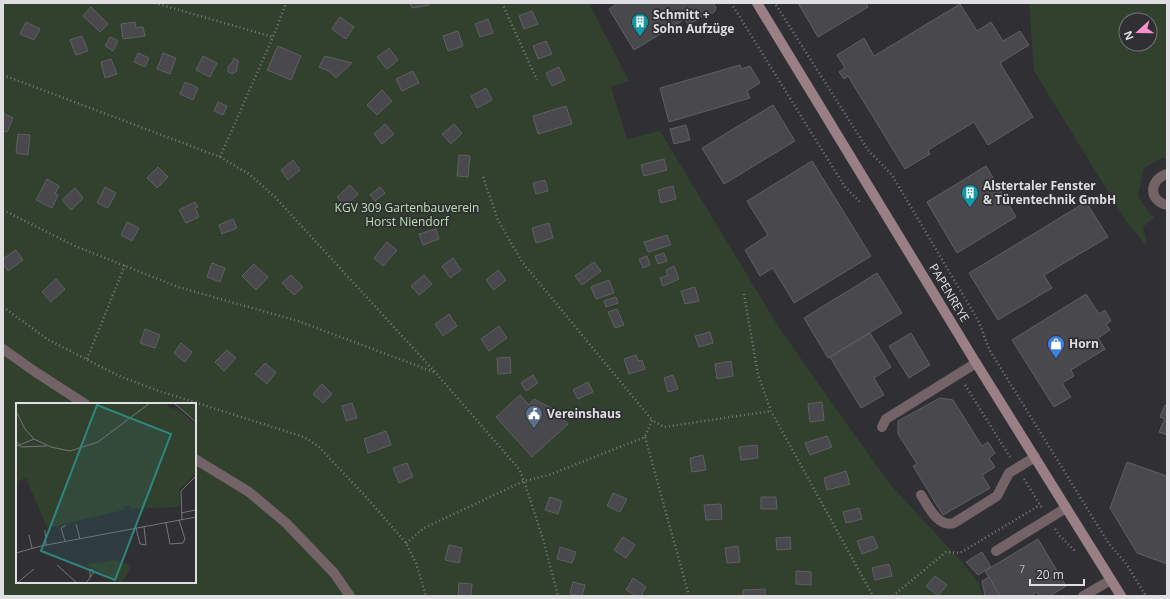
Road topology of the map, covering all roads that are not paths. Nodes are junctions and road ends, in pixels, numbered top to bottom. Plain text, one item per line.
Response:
1 (757, 3) edge
2 (1167, 174) edge
3 (1167, 206) edge
4 (3, 349) edge
5 (976, 363) junction
6 (83, 403) edge
7 (882, 428) dead end
8 (1035, 457) junction
9 (196, 460) edge
10 (921, 495) dead end
11 (1066, 508) junction
12 (996, 551) dead end
13 (1111, 580) junction
14 (350, 596) edge
15 (1083, 596) edge
16 (1121, 596) edge

1 - 5 main road, PAPENREYE
2 - 3 street
4 - 6 street
5 - 7 street
5 - 8 main road, PAPENREYE
8 - 10 street
8 - 11 main road, PAPENREYE
9 - 14 street
11 - 12 street
11 - 13 main road, PAPENREYE
13 - 15 street
13 - 16 main road, PAPENREYE

